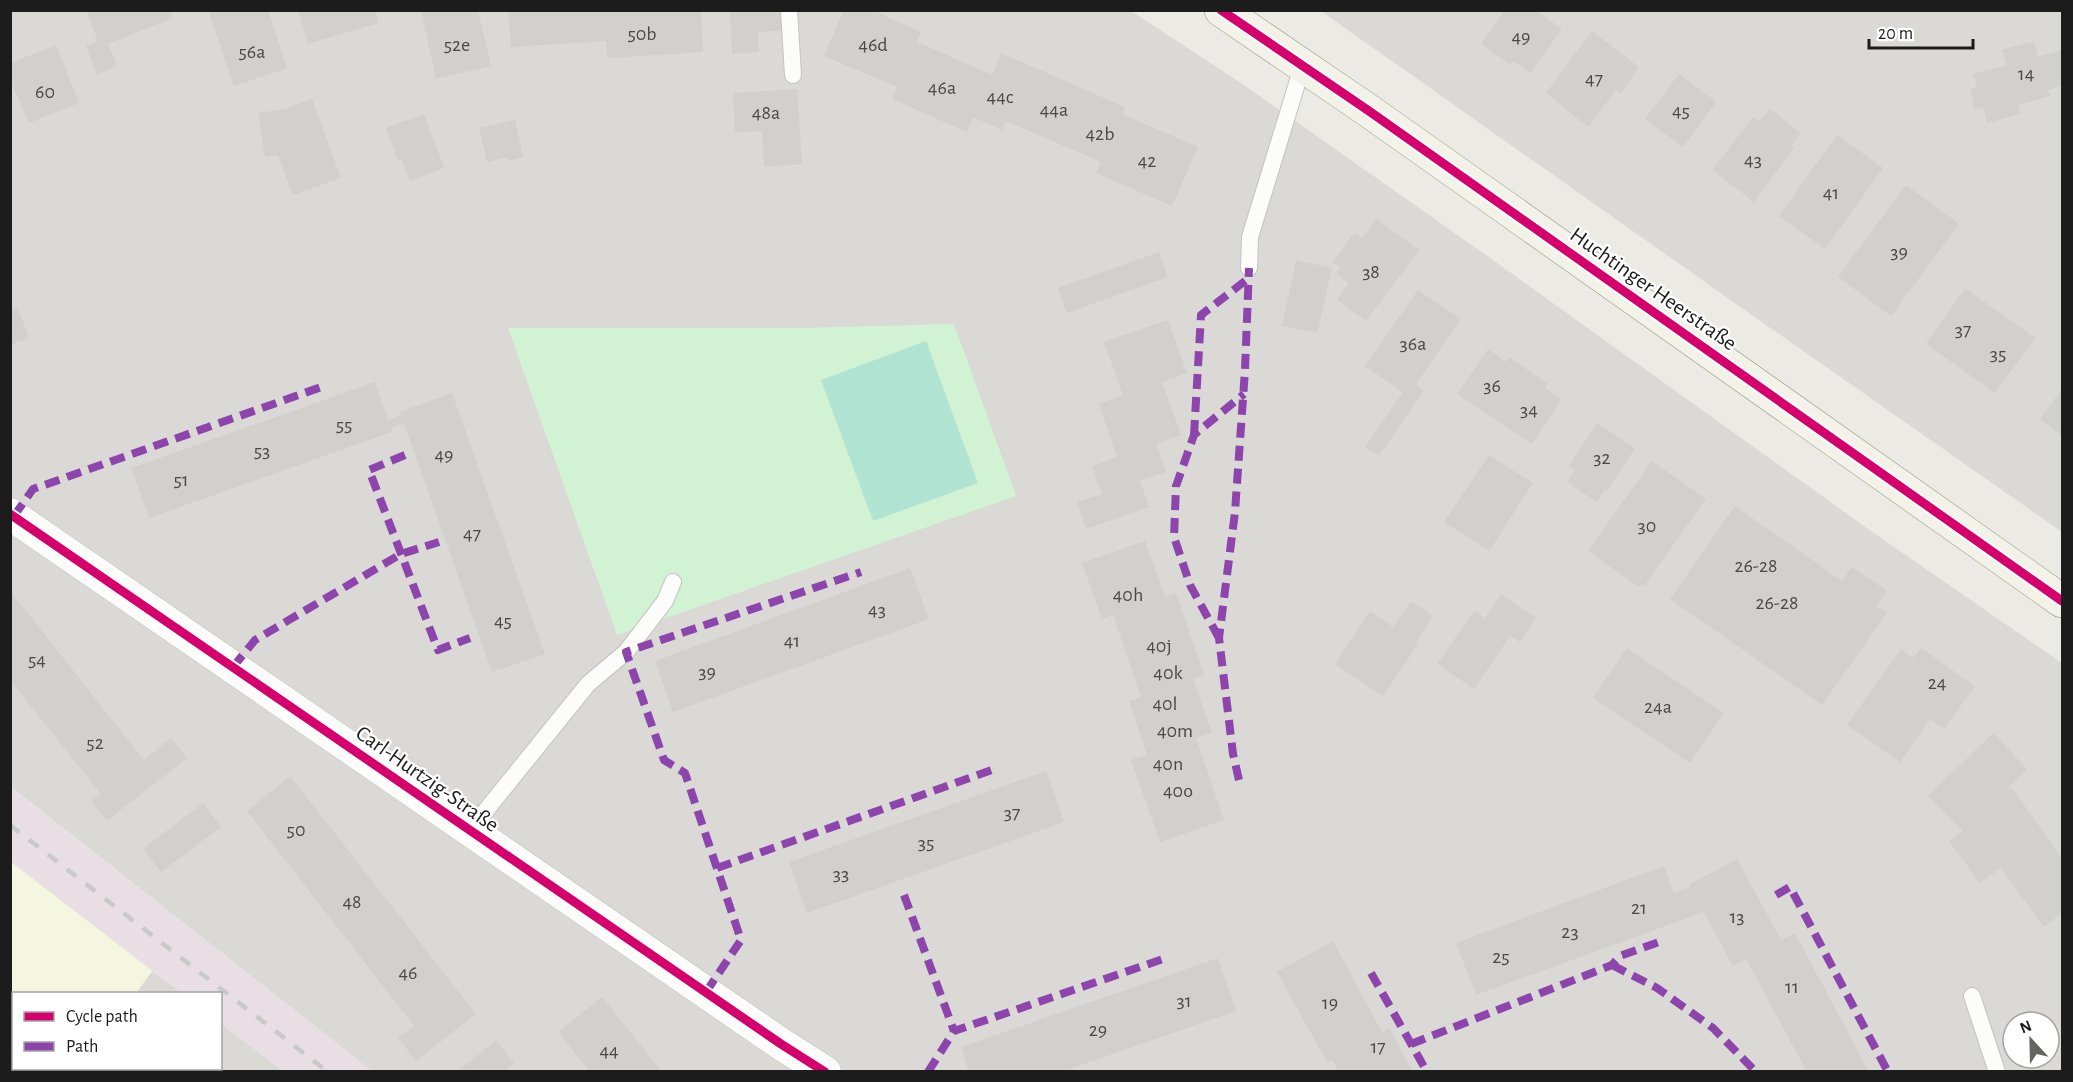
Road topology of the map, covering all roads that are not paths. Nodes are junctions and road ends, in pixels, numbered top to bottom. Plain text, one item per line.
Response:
1 (789, 10) edge
2 (1221, 10) edge
3 (1303, 64) junction
4 (793, 75) dead end
5 (1249, 268) dead end
6 (10, 514) edge
7 (673, 582) dead end
8 (2062, 601) edge
9 (470, 830) junction
10 (1972, 996) dead end
11 (825, 1071) edge
12 (1996, 1071) edge

1 - 4 lane
2 - 3 main road, Huchtinger Heerstraße
3 - 5 lane
3 - 8 main road, Huchtinger Heerstraße
6 - 9 street, Carl-Hurtzig-Straße
7 - 9 lane
9 - 11 street, Carl-Hurtzig-Straße
10 - 12 lane

